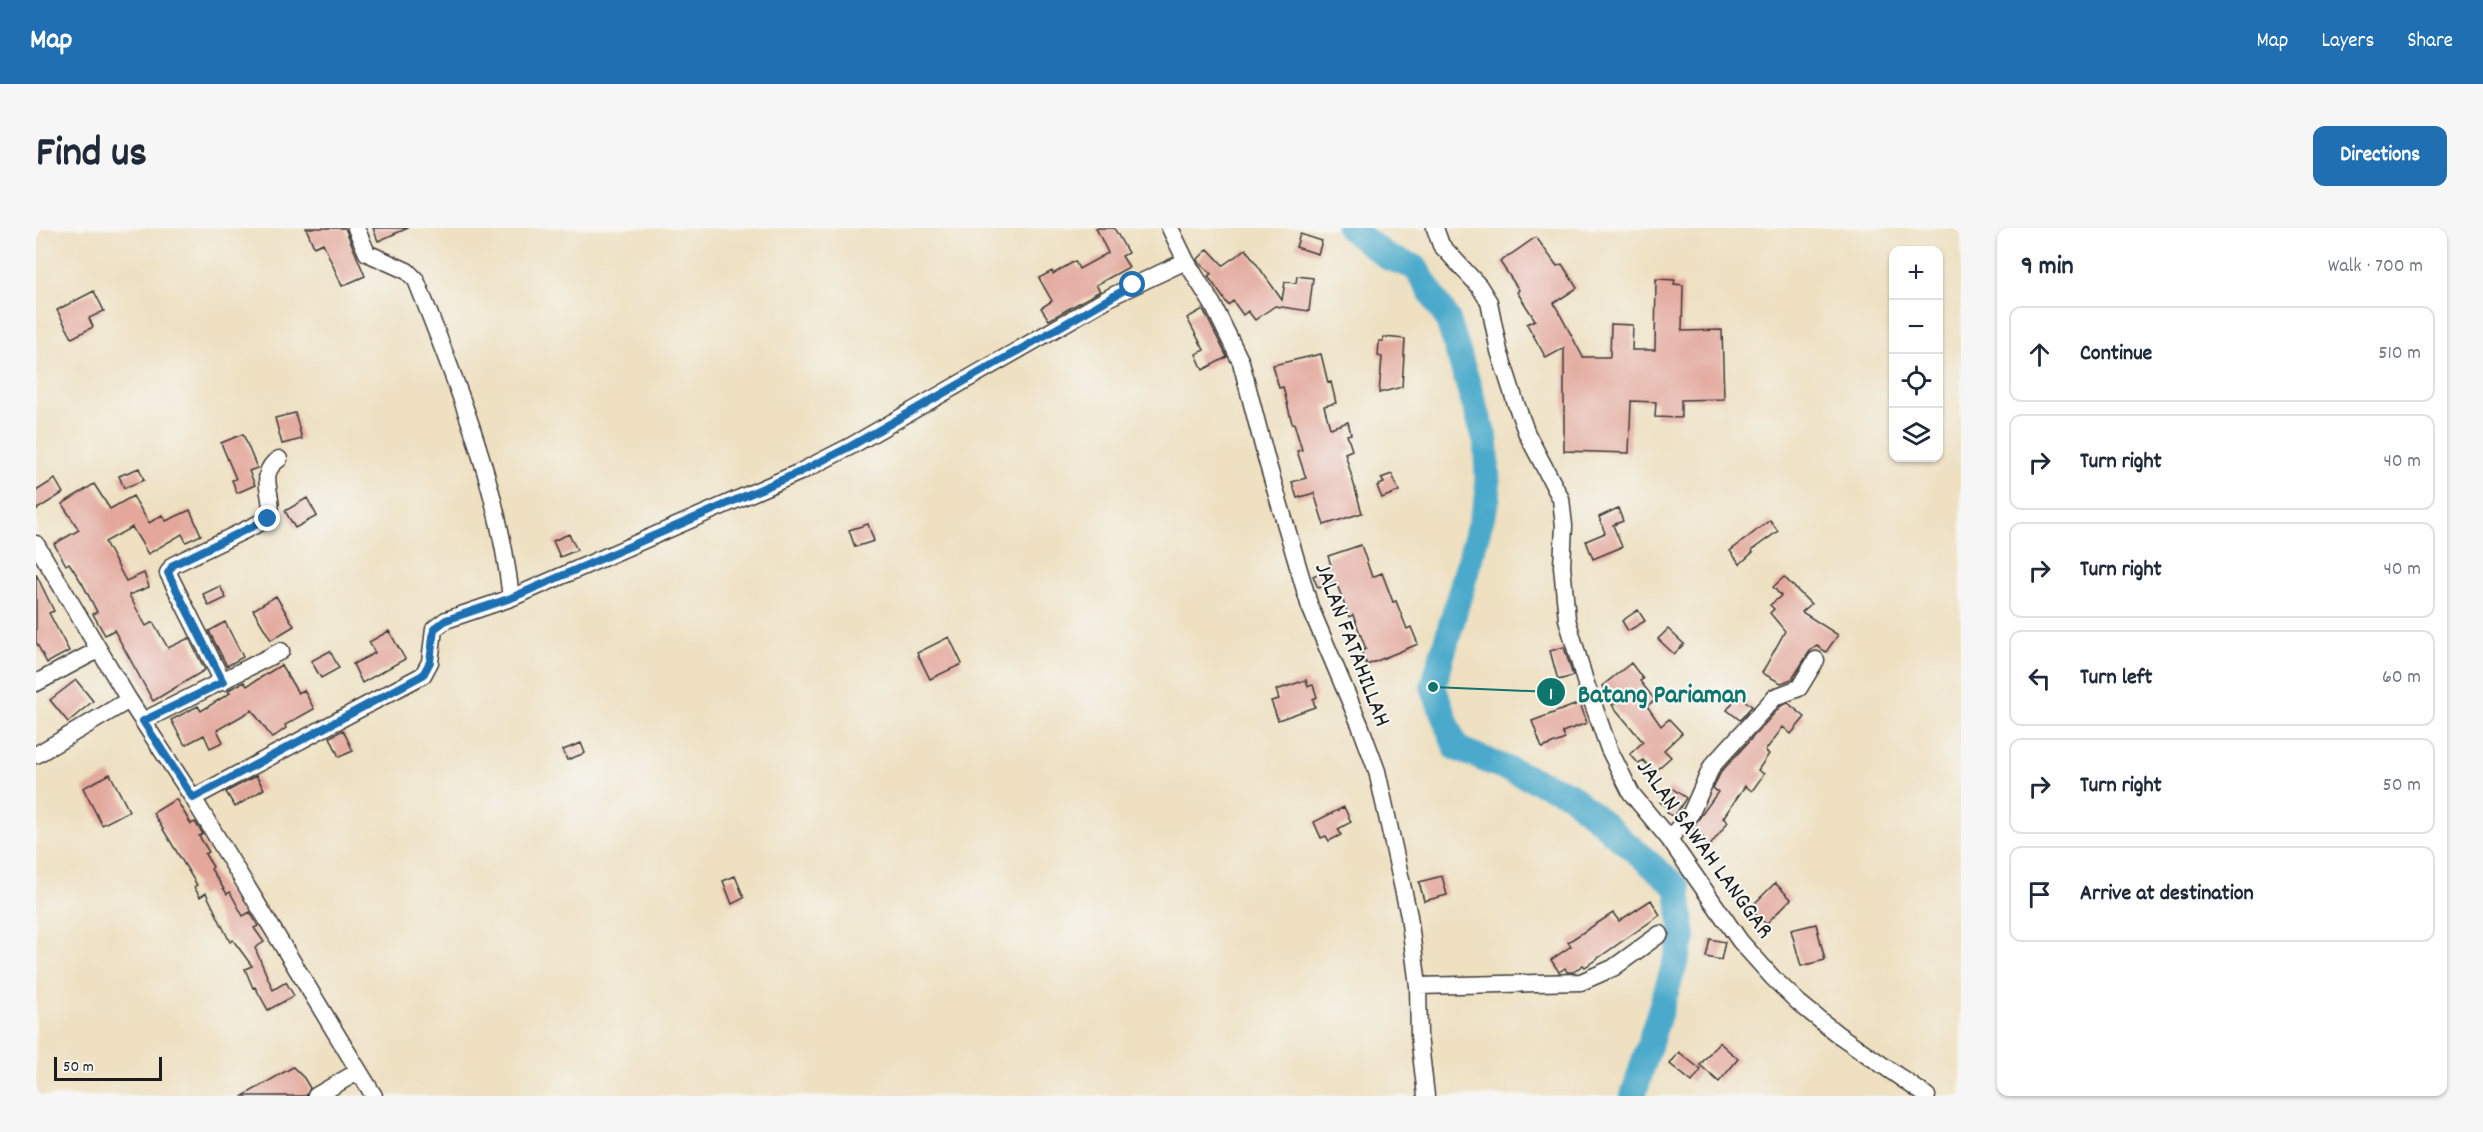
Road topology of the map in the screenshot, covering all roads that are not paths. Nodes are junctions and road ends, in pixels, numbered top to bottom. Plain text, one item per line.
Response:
1 (356, 228) edge
2 (1170, 228) edge
3 (1435, 228) edge
4 (1186, 261) junction
5 (279, 459) dead end
6 (36, 544) edge
7 (511, 598) junction
8 (98, 650) junction
9 (281, 651) dead end
10 (1816, 660) dead end
11 (223, 682) junction
12 (36, 683) edge
13 (129, 700) junction
14 (143, 721) junction
15 (36, 755) edge
16 (193, 798) junction
17 (1670, 839) junction
18 (1660, 934) dead end
19 (1418, 986) junction
20 (359, 1071) junction
21 (316, 1096) edge
22 (374, 1096) edge
23 (1426, 1096) edge
24 (1927, 1096) edge

1 - 7 street
2 - 4 street, JALAN FATAHILLAH
3 - 17 street, JALAN SAWAH LANGGAR
4 - 7 street
4 - 19 street, JALAN FATAHILLAH
5 - 11 street
6 - 8 street
7 - 16 street
8 - 12 street
8 - 13 street
9 - 11 street
10 - 17 street
11 - 14 street
13 - 14 street
13 - 15 street
14 - 16 street
16 - 20 street
17 - 24 street, JALAN SAWAH LANGGAR
18 - 19 street
19 - 23 street, JALAN FATAHILLAH
20 - 21 street
20 - 22 street

